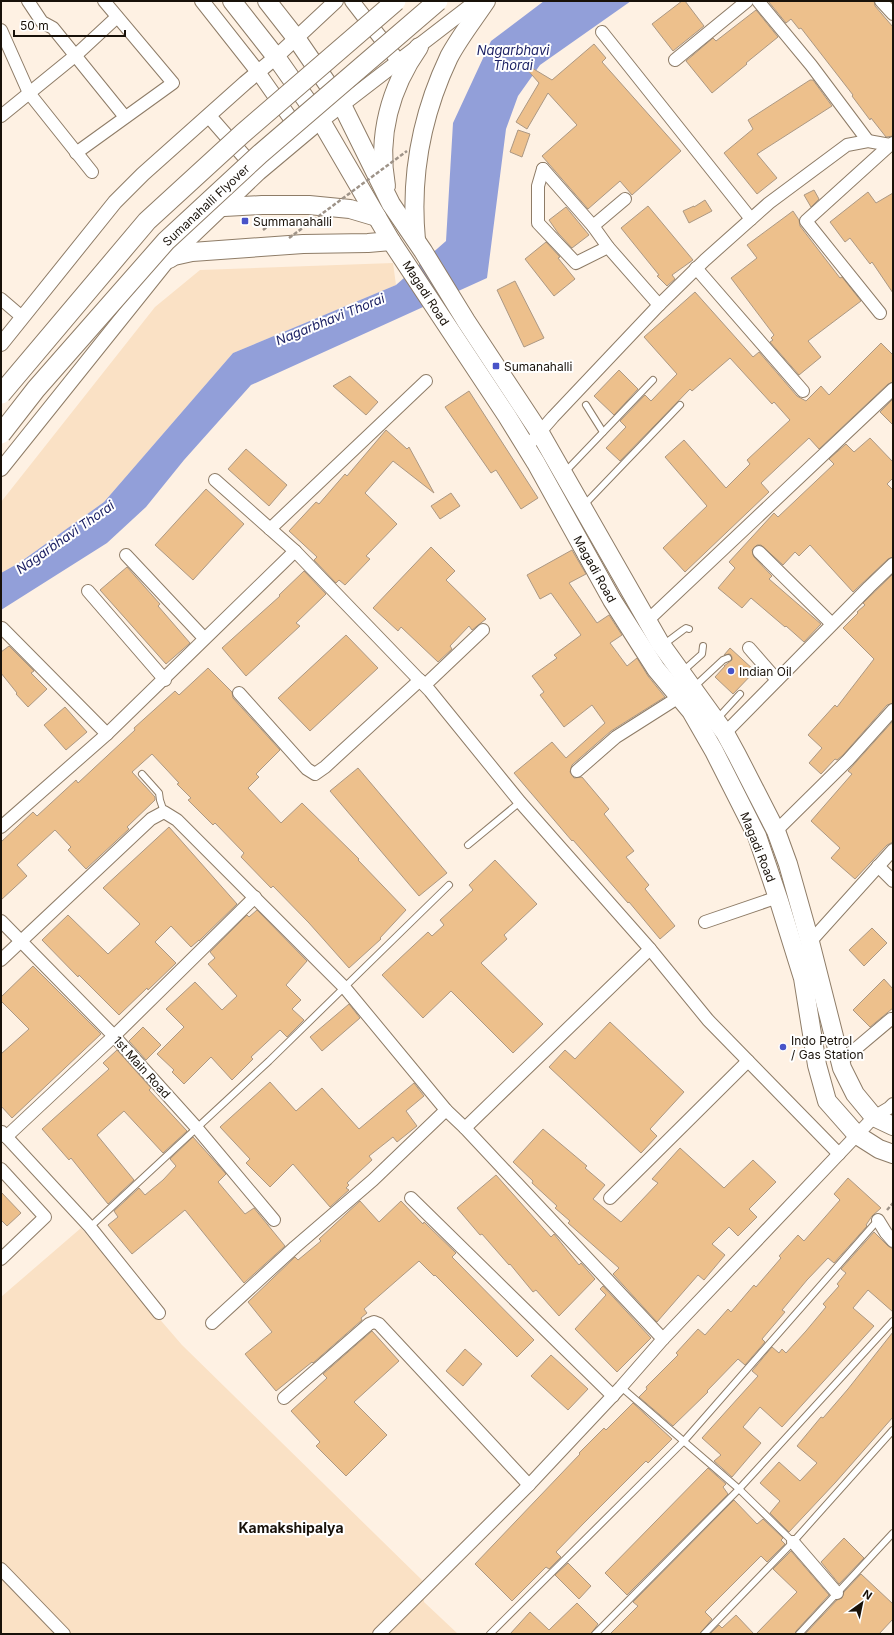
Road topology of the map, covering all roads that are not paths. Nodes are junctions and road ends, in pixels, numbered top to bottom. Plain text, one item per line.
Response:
1 (28, 1) edge
2 (104, 1) edge
3 (202, 1) edge
4 (232, 1) edge
5 (266, 1) edge
6 (336, 1) edge
7 (352, 1) edge
8 (396, 1) edge
9 (438, 1) edge
10 (477, 1) edge
11 (486, 1) edge
12 (747, 1) edge
13 (758, 1) edge
14 (881, 1) edge
15 (893, 14) edge
16 (117, 17) junction
17 (1, 30) edge
18 (602, 32) dead end
19 (296, 38) junction
20 (419, 47) junction
21 (76, 55) junction
22 (276, 57) junction
23 (675, 60) dead end
24 (399, 62) junction
25 (258, 72) junction
26 (29, 93) junction
27 (342, 105) junction
28 (1, 116) edge
29 (209, 116) junction
30 (125, 117) junction
31 (321, 121) junction
32 (303, 136) junction
33 (868, 141) junction
34 (892, 144) edge
35 (76, 153) junction
36 (92, 172) dead end
37 (259, 172) junction
38 (625, 198) dead end
39 (391, 204) junction
40 (224, 207) junction
41 (377, 217) junction
42 (751, 219) junction
43 (593, 226) junction
44 (392, 241) junction
45 (419, 246) junction
46 (608, 247) junction
47 (169, 260) junction
48 (696, 268) junction
49 (1, 301) edge
50 (659, 305) junction
51 (880, 313) dead end
52 (22, 317) junction
53 (1, 344) edge
54 (653, 380) dead end
55 (426, 381) dead end
56 (893, 389) edge
57 (803, 392) dead end
58 (1, 394) edge
59 (586, 405) dead end
60 (680, 405) dead end
61 (604, 432) junction
62 (540, 433) junction
63 (1, 434) edge
64 (526, 448) junction
65 (1, 469) edge
66 (564, 474) junction
67 (215, 480) dead end
68 (583, 506) junction
69 (270, 529) junction
70 (295, 551) junction
71 (759, 552) dead end
72 (126, 555) dead end
73 (893, 564) edge
74 (88, 591) dead end
75 (647, 621) junction
76 (832, 624) junction
77 (2, 628) dead end
78 (689, 629) dead end
79 (483, 630) dead end
80 (204, 638) junction
81 (662, 646) junction
82 (703, 646) dead end
83 (749, 648) dead end
84 (728, 658) dead end
85 (681, 673) junction
86 (165, 680) junction
87 (777, 680) junction
88 (422, 683) junction
89 (239, 693) dead end
90 (686, 693) junction
91 (740, 694) dead end
92 (893, 710) edge
93 (720, 727) junction
94 (107, 734) junction
95 (577, 771) dead end
96 (142, 774) dead end
97 (520, 802) junction
98 (164, 812) junction
99 (1, 827) edge
100 (776, 831) junction
101 (468, 845) dead end
102 (893, 850) edge
103 (878, 866) junction
104 (893, 881) edge
105 (449, 885) dead end
106 (778, 897) junction
107 (255, 898) junction
108 (1, 921) edge
109 (705, 922) dead end
110 (21, 942) junction
111 (810, 942) junction
112 (650, 949) junction
113 (1, 960) edge
114 (345, 988) junction
115 (891, 1019) dead end
116 (114, 1036) junction
117 (748, 1061) junction
118 (840, 1062) junction
119 (893, 1104) edge
120 (446, 1110) junction
121 (874, 1117) junction
122 (893, 1126) edge
123 (196, 1127) junction
124 (465, 1128) junction
125 (4, 1134) edge
126 (857, 1135) junction
127 (839, 1154) junction
128 (893, 1154) edge
129 (1, 1169) edge
130 (411, 1198) dead end
131 (610, 1198) dead end
132 (274, 1220) dead end
133 (878, 1220) joint
134 (90, 1227) junction
135 (893, 1241) edge
136 (1, 1259) edge
137 (159, 1313) dead end
138 (893, 1321) edge
139 (212, 1323) dead end
140 (663, 1340) junction
141 (617, 1392) junction
142 (284, 1398) dead end
143 (893, 1430) edge
144 (684, 1441) junction
145 (529, 1485) junction
146 (739, 1488) junction
147 (893, 1533) edge
148 (793, 1542) junction
149 (1, 1569) edge
150 (837, 1593) junction
151 (64, 1634) edge
152 (379, 1634) edge
153 (490, 1634) edge
154 (595, 1634) edge
155 (704, 1634) edge
156 (799, 1634) edge

1 - 21 street
2 - 16 street
3 - 25 street
4 - 22 main road, Magadi Road
5 - 19 main road, Magadi Road
6 - 19 street
7 - 24 street
8 - 58 highway, bridge
9 - 63 highway, Sumanahalli Flyover, bridge
10 - 20 street
11 - 45 main road
12 - 23 street
13 - 33 street
14 - 15 street
16 - 21 street
16 - 30 street
17 - 26 street
18 - 42 street
19 - 22 street
19 - 27 main road, Magadi Road
20 - 24 street
20 - 39 main road
21 - 26 street
21 - 30 street
22 - 25 street
22 - 31 main road, Magadi Road
24 - 27 street
25 - 29 street
25 - 32 street
26 - 28 street
26 - 35 street
27 - 31 street
27 - 39 main road, Magadi Road
29 - 37 street
29 - 52 street
30 - 35 street
31 - 32 street
31 - 41 main road, Magadi Road
32 - 37 street
33 - 34 street
33 - 42 street
34 - 51 street
35 - 36 street
37 - 40 street
38 - 43 street
39 - 45 main road, Magadi Road
40 - 41 main road
40 - 47 street
41 - 44 main road, Magadi Road
42 - 48 street
43 - 46 street
43 - 46 street
44 - 47 main road
44 - 64 main road, Magadi Road
45 - 62 main road, Magadi Road
46 - 50 street
47 - 65 street
48 - 50 street
48 - 57 street
49 - 52 street
50 - 62 street
52 - 53 street
54 - 61 lane
55 - 69 street
56 - 75 street
59 - 61 lane
60 - 68 lane
61 - 66 lane
62 - 64 street
62 - 66 main road, Magadi Road
64 - 90 main road, Magadi Road
66 - 68 main road, Magadi Road
67 - 69 street
68 - 75 main road, Magadi Road
69 - 70 street
70 - 80 street
70 - 88 street
71 - 76 street
72 - 80 street
73 - 76 street
74 - 86 street
75 - 81 main road, Magadi Road
76 - 87 street
77 - 94 street
78 - 81 lane
79 - 88 street
80 - 86 street
81 - 85 main road, Magadi Road
82 - 85 lane
83 - 87 street
84 - 90 lane
85 - 90 main road, Magadi Road
86 - 94 street
87 - 93 street
88 - 89 street
88 - 97 street
90 - 93 main road, Magadi Road
90 - 95 street
90 - 106 main road, Magadi Road
91 - 93 lane
92 - 100 street
93 - 100 main road, Magadi Road
94 - 99 street
96 - 98 lane
97 - 101 lane
97 - 112 street
98 - 107 street
98 - 110 street
100 - 111 main road, Magadi Road
102 - 103 street
103 - 104 street
103 - 111 street
105 - 114 lane
106 - 109 street
106 - 126 main road, Magadi Road
107 - 114 street
107 - 116 street
108 - 110 street, 1st Main Road
110 - 113 street
110 - 116 street, 1st Main Road
111 - 118 main road, Magadi Road
112 - 117 street
112 - 124 street
114 - 120 street
114 - 123 lane
115 - 118 street
116 - 123 street, 1st Main Road
116 - 125 street
117 - 127 street
117 - 131 street
118 - 121 main road, Magadi Road
119 - 121 street
120 - 124 street
120 - 139 street
121 - 122 main road, Magadi Road
121 - 126 street
123 - 132 street, 1st Main Road
123 - 134 lane
124 - 140 street
125 - 134 street
126 - 127 street
126 - 128 main road, Magadi Road
127 - 140 street
129 - 136 street
130 - 141 street
133 - 135 street
133 - 144 lane
134 - 137 street
138 - 146 lane
140 - 141 street
141 - 144 lane
141 - 145 street
142 - 145 street
143 - 148 lane
144 - 146 lane
144 - 153 lane
145 - 152 street
146 - 148 lane
146 - 154 lane
147 - 150 lane
148 - 150 street
148 - 155 lane
149 - 151 street
150 - 156 lane

